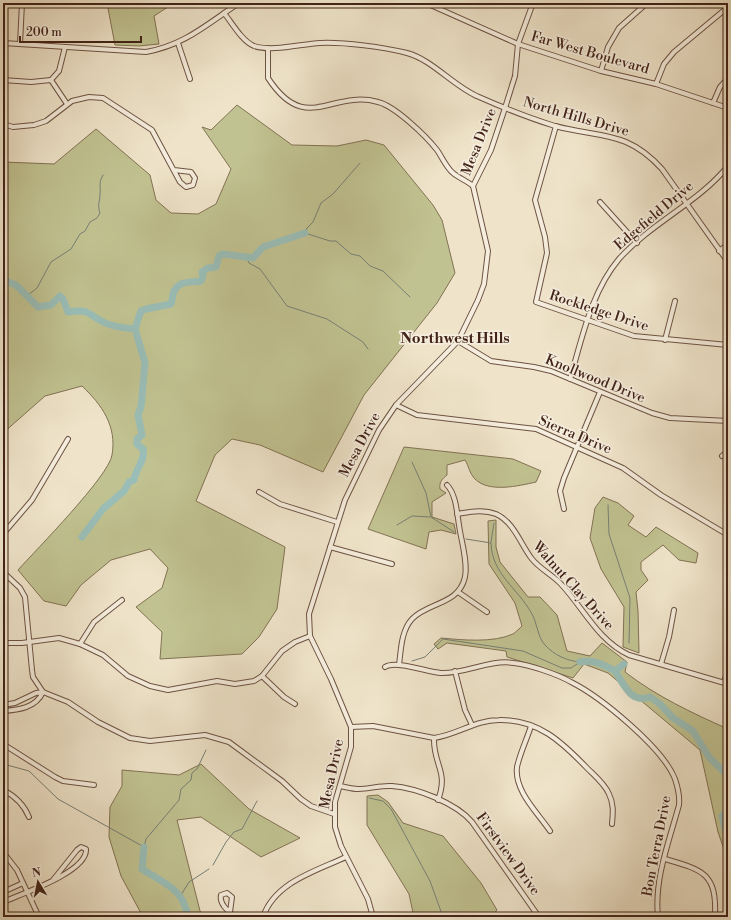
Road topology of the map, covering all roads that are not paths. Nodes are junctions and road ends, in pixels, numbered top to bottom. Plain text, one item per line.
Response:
1 (22, 3) edge
2 (239, 3) edge
3 (426, 3) edge
4 (533, 3) edge
5 (647, 3) edge
6 (432, 4) edge
7 (728, 7) edge
8 (224, 13) junction
9 (3, 43) edge
10 (178, 43) junction
11 (20, 44) junction
12 (518, 44) junction
13 (65, 47) junction
14 (268, 48) junction
15 (601, 71) junction
16 (728, 78) edge
17 (190, 79) dead end
18 (3, 80) edge
19 (51, 80) junction
20 (656, 84) junction
21 (713, 103) junction
22 (67, 104) junction
23 (505, 108) junction
24 (728, 108) edge
25 (3, 124) edge
26 (556, 126) junction
27 (728, 166) edge
28 (174, 170) junction
29 (473, 186) junction
30 (600, 202) dead end
31 (686, 203) junction
32 (637, 243) junction
33 (728, 244) edge
34 (719, 251) junction
35 (728, 262) edge
36 (675, 302) dead end
37 (588, 321) junction
38 (665, 340) junction
39 (458, 341) junction
40 (728, 345) edge
41 (570, 379) junction
42 (600, 392) junction
43 (396, 405) junction
44 (728, 421) edge
45 (68, 439) dead end
46 (576, 448) junction
47 (728, 451) edge
48 (722, 456) dead end
49 (447, 485) dead end
50 (259, 492) dead end
51 (564, 509) dead end
52 (457, 514) junction
53 (337, 522) junction
54 (3, 534) edge
55 (728, 535) edge
56 (330, 547) junction
57 (392, 564) dead end
58 (3, 572) edge
59 (458, 592) junction
60 (122, 600) dead end
61 (674, 610) dead end
62 (487, 612) dead end
63 (310, 636) junction
64 (30, 642) junction
65 (3, 643) edge
66 (80, 644) junction
67 (662, 664) junction
68 (399, 665) junction
69 (385, 667) dead end
70 (728, 670) edge
71 (455, 671) junction
72 (262, 676) junction
73 (726, 683) edge
74 (43, 692) junction
75 (296, 704) dead end
76 (3, 705) edge
77 (3, 711) edge
78 (472, 725) junction
79 (531, 726) junction
80 (351, 727) junction
81 (434, 738) junction
82 (3, 744) edge
83 (94, 785) dead end
84 (340, 786) junction
85 (3, 790) edge
86 (438, 800) junction
87 (334, 814) junction
88 (29, 817) dead end
89 (612, 824) dead end
90 (550, 831) dead end
91 (3, 852) edge
92 (346, 857) junction
93 (665, 859) junction
94 (53, 880) junction
95 (23, 883) junction
96 (3, 892) edge
97 (27, 892) junction
98 (3, 902) edge
99 (230, 912) dead end
100 (39, 917) edge
101 (235, 917) edge
102 (263, 917) edge
103 (373, 917) edge
104 (539, 917) edge
105 (658, 917) edge
106 (715, 917) edge

1 - 11 street
2 - 8 street
3 - 6 street, Far West Boulevard
4 - 12 street, Mesa Drive
5 - 15 street
6 - 12 street, Far West Boulevard
7 - 20 street
8 - 10 street
8 - 14 street, North Hills Drive
9 - 11 street
10 - 13 street
10 - 17 street
11 - 13 street
12 - 15 street, Far West Boulevard
12 - 23 street, Mesa Drive
13 - 19 street
14 - 23 street, North Hills Drive
14 - 29 street
15 - 20 street, Far West Boulevard
16 - 21 street
18 - 19 street
19 - 22 street
20 - 21 street, Far West Boulevard
21 - 24 street, Far West Boulevard
22 - 25 street
22 - 28 street
23 - 26 street, North Hills Drive
23 - 29 street, Mesa Drive
26 - 31 street, North Hills Drive
26 - 37 street, Rockledge Drive
27 - 31 street, Edgefield Drive
28 - 28 street
29 - 39 street, Mesa Drive
30 - 32 street
31 - 32 street, Edgefield Drive
31 - 34 street, North Hills Drive
32 - 37 street, Edgefield Drive
33 - 34 street
34 - 35 street, North Hills Drive
36 - 38 street
37 - 38 street, Rockledge Drive
37 - 41 street, Edgefield Drive
38 - 40 street, Rockledge Drive
39 - 41 street, Knollwood Drive
39 - 43 street, Mesa Drive
41 - 42 street, Knollwood Drive
42 - 44 street, Knollwood Drive
42 - 46 street
43 - 46 street, Sierra Drive
43 - 53 street, Mesa Drive
45 - 54 street
46 - 51 street
46 - 55 street, Sierra Drive
47 - 48 street
49 - 52 street
50 - 53 street
52 - 59 street
52 - 67 street, Walnut Clay Drive
53 - 56 street, Mesa Drive
56 - 57 street
56 - 63 street, Mesa Drive
58 - 64 street
59 - 62 street
59 - 68 street
60 - 66 street
61 - 67 street
63 - 72 street
63 - 80 street, Mesa Drive
64 - 65 street
64 - 66 street
64 - 74 street
66 - 72 street
67 - 73 street, Walnut Clay Drive
68 - 69 street, Bon Terra Drive
68 - 71 street, Bon Terra Drive
70 - 73 street
71 - 78 street
71 - 93 street, Bon Terra Drive
72 - 75 street
74 - 76 street
74 - 77 street
74 - 87 street
78 - 79 street
78 - 81 street
79 - 89 street
79 - 90 street
80 - 81 street
80 - 84 street, Mesa Drive
81 - 86 street
82 - 83 street
84 - 86 street, Firstview Drive
84 - 87 street, Mesa Drive
85 - 88 street
86 - 104 street, Firstview Drive
87 - 92 street, Mesa Drive
91 - 95 street
92 - 102 street
92 - 103 street, Mesa Drive
93 - 105 street, Bon Terra Drive
93 - 106 street
94 - 94 street
94 - 97 street
95 - 96 street
95 - 97 street
97 - 98 street
97 - 100 street
99 - 101 street

